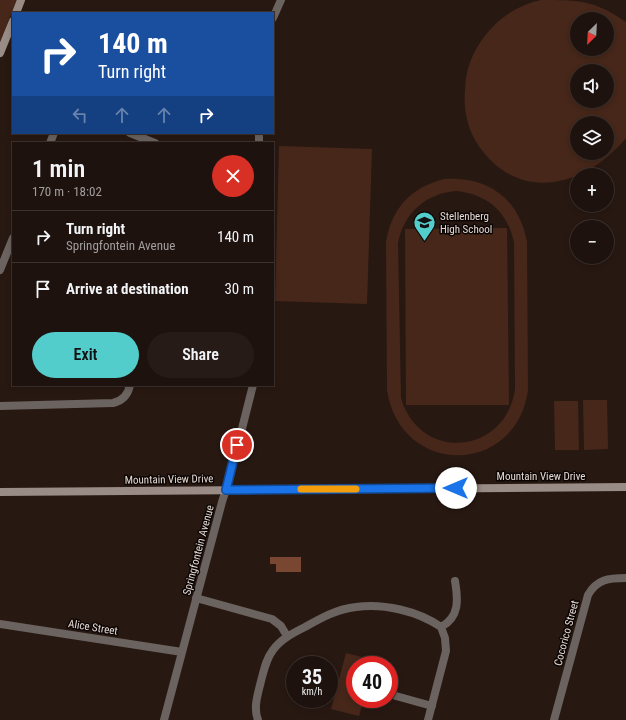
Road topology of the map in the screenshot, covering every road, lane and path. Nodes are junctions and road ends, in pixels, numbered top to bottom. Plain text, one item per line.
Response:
1 (21, 0) edge
2 (281, 0) edge
3 (16, 12) edge
4 (274, 16) edge
5 (12, 23) edge
6 (0, 53) edge
7 (132, 134) edge
8 (152, 142) edge
9 (12, 240) edge
10 (0, 270) edge
11 (130, 386) edge
12 (253, 386) edge
13 (0, 406) edge
14 (626, 487) edge
15 (226, 490) junction
16 (0, 492) edge
17 (626, 578) edge
18 (455, 581) dead end
19 (196, 598) junction
20 (0, 624) edge
21 (441, 627) junction
22 (287, 636) junction
23 (182, 652) junction
24 (398, 697) edge
25 (432, 706) junction
26 (164, 720) edge
27 (258, 720) edge
28 (428, 720) edge
29 (554, 720) edge

1 - 3 street
2 - 4 street
5 - 6 street
7 - 8 street
9 - 10 street
11 - 13 street
12 - 15 street, Springfontein Avenue
14 - 15 street, Mountain View Drive
15 - 16 street, Mountain View Drive
15 - 19 street, Springfontein Avenue
17 - 29 street, Cocorico Street
18 - 21 street
19 - 22 street
19 - 23 street, Springfontein Avenue
20 - 23 street, Alice Street
21 - 22 street
21 - 25 street
22 - 27 street
23 - 26 street, Springfontein Avenue
24 - 25 street
25 - 28 street

